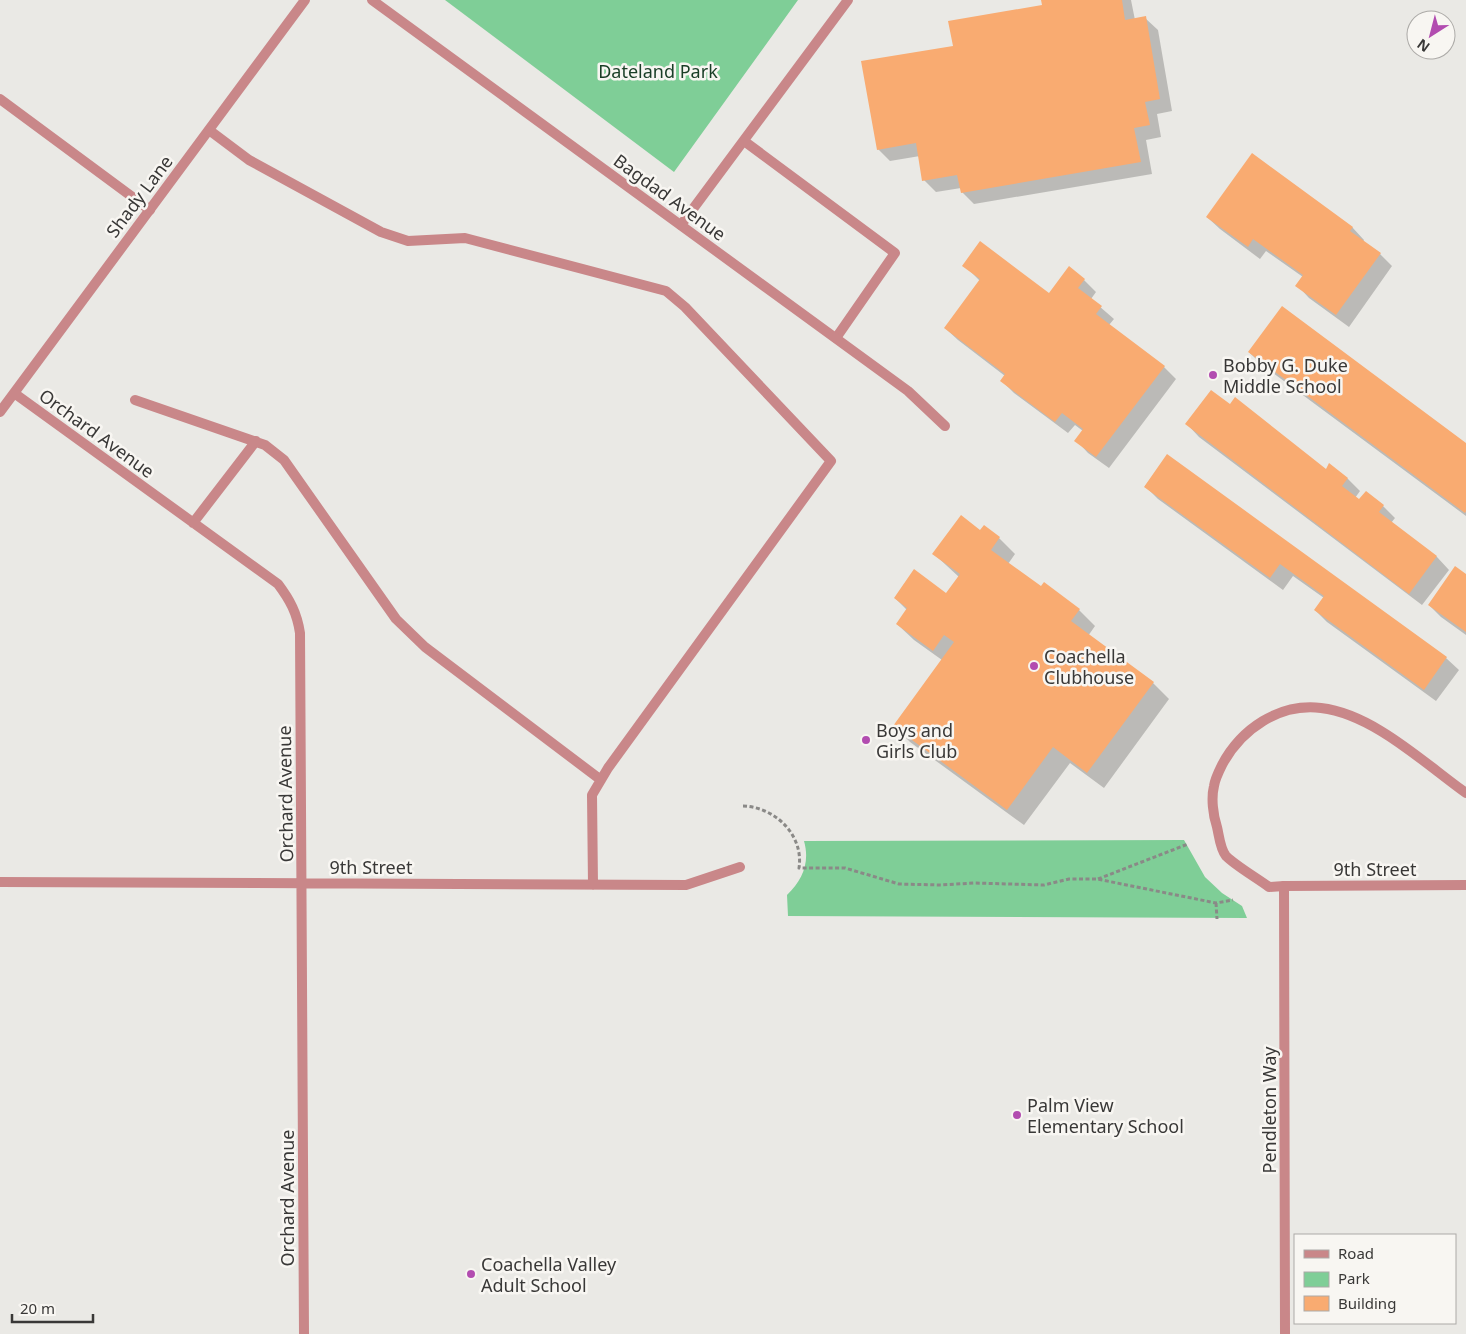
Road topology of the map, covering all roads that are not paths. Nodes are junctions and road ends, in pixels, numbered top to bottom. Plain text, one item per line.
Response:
1 (305, 0) edge
2 (372, 0) edge
3 (848, 0) edge
4 (0, 99) edge
5 (209, 130) junction
6 (744, 141) junction
7 (150, 210) junction
8 (681, 225) junction
9 (836, 338) junction
10 (14, 393) junction
11 (134, 400) dead end
12 (0, 412) edge
13 (945, 426) dead end
14 (256, 441) junction
15 (193, 523) junction
16 (601, 780) junction
17 (1466, 793) edge
18 (740, 867) dead end
19 (0, 882) edge
20 (302, 883) junction
21 (593, 885) junction
22 (1466, 885) edge
23 (1284, 886) junction
24 (304, 1334) edge
25 (1285, 1334) edge

1 - 5 street, Shady Lane
2 - 8 street, Bagdad Avenue
3 - 6 street
4 - 7 street
5 - 7 street, Shady Lane
5 - 16 street
6 - 8 street
6 - 9 street
7 - 10 street, Shady Lane
8 - 9 street, Bagdad Avenue
9 - 13 street, Bagdad Avenue
10 - 12 street, Shady Lane
10 - 15 street, Orchard Avenue
11 - 14 street
14 - 15 street
14 - 16 street
15 - 20 street, Orchard Avenue
16 - 21 street
17 - 23 street, 9th Street
18 - 21 street, 9th Street
19 - 20 street, 9th Street
20 - 21 street, 9th Street
20 - 24 street, Orchard Avenue
22 - 23 street, 9th Street
23 - 25 street, Pendleton Way

